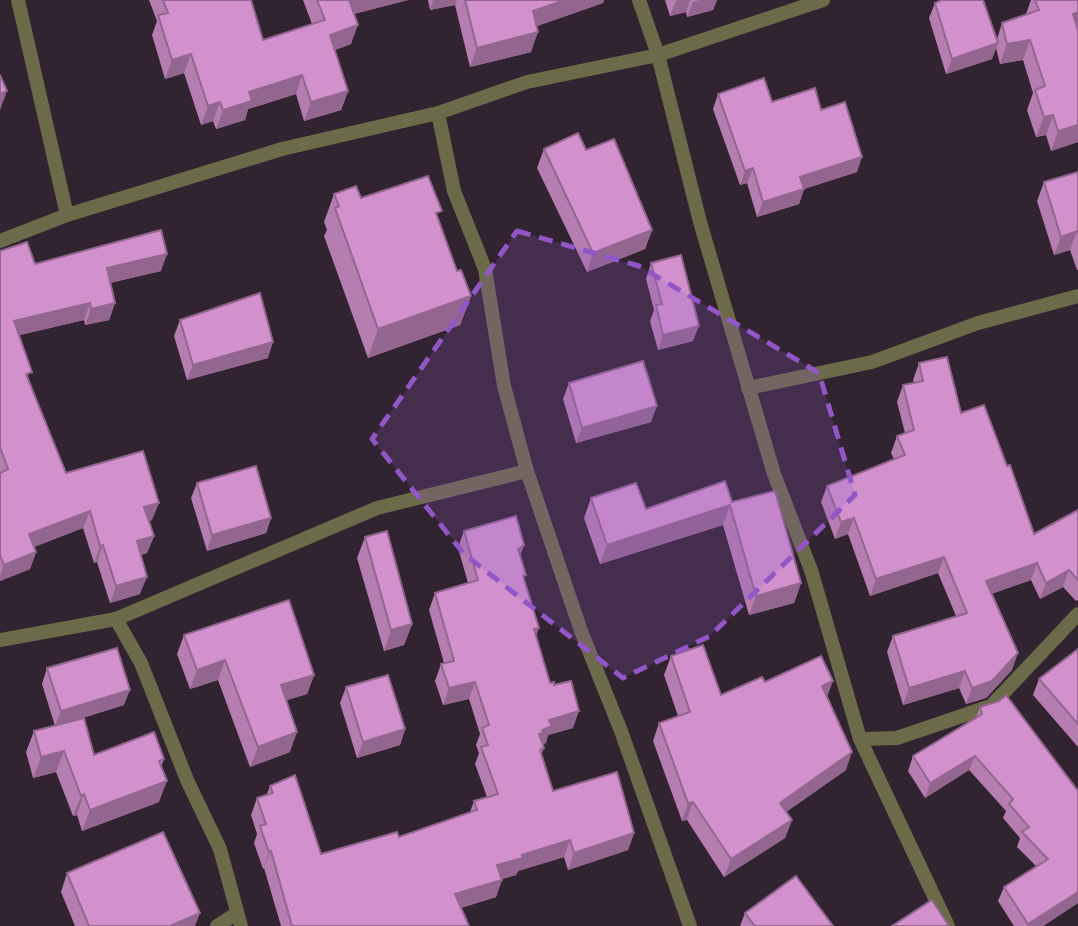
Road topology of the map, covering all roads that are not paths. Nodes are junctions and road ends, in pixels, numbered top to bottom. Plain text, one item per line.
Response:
1 (18, 0) edge
2 (639, 0) edge
3 (822, 0) edge
4 (658, 55) junction
5 (438, 113) junction
6 (68, 215) junction
7 (0, 241) edge
8 (1078, 296) edge
9 (748, 388) junction
10 (527, 471) junction
11 (1078, 614) edge
12 (116, 619) junction
13 (0, 640) edge
14 (860, 739) junction
15 (239, 919) edge
16 (217, 926) edge
17 (690, 926) edge
18 (948, 926) edge

1 - 6 street
2 - 4 street
3 - 4 street
4 - 5 street
4 - 9 street
5 - 6 street
5 - 10 street
6 - 7 street
8 - 9 street
9 - 14 street
10 - 12 street
10 - 17 street
11 - 14 street
12 - 13 street
12 - 15 street
14 - 18 street
15 - 16 street

